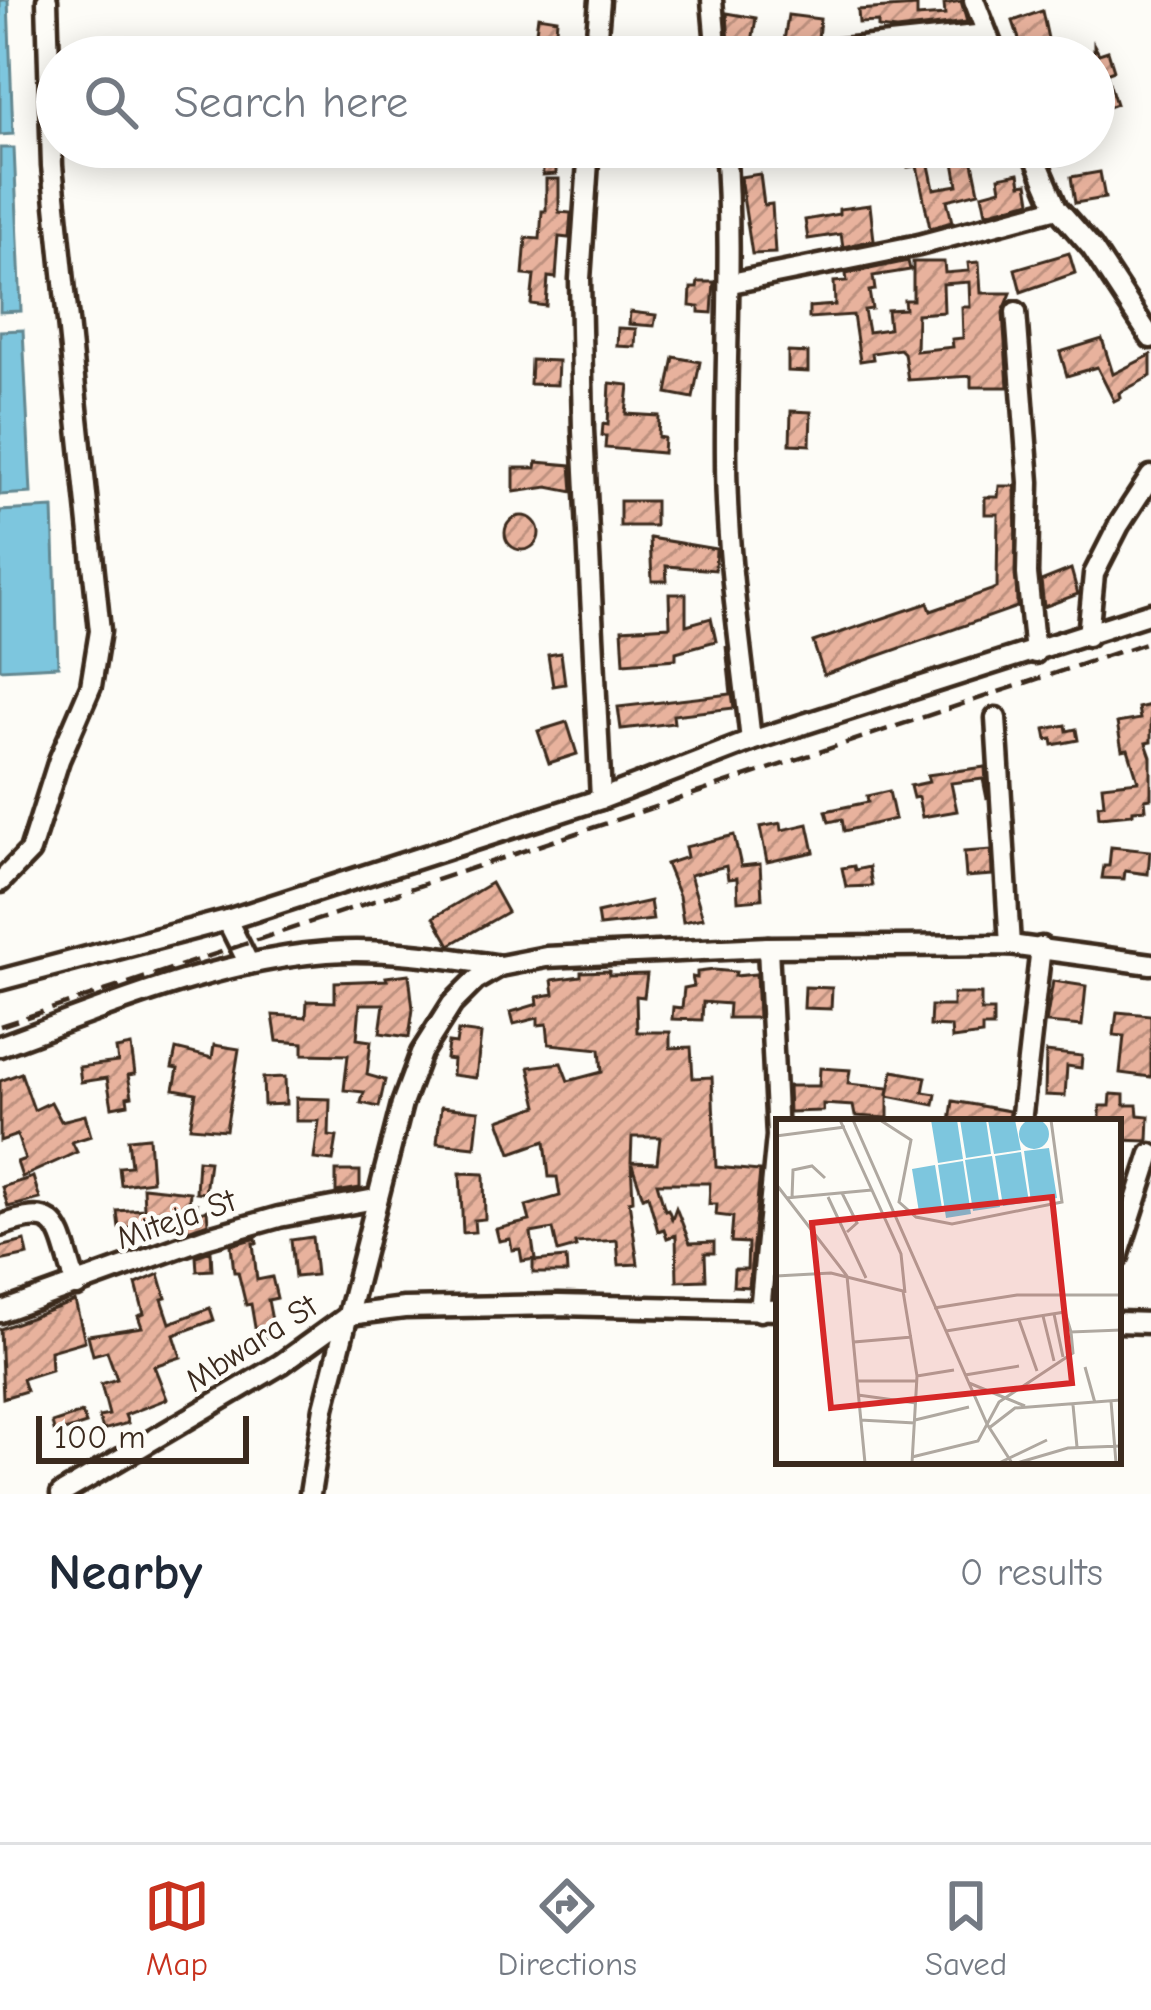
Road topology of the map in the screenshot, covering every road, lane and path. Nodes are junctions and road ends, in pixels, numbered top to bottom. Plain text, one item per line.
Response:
1 (47, 0) edge
2 (600, 0) edge
3 (712, 0) edge
4 (974, 0) edge
5 (986, 34) joint
6 (48, 36) edge
7 (597, 36) edge
8 (715, 36) edge
9 (967, 36) edge
10 (52, 168) edge
11 (588, 168) edge
12 (726, 168) edge
13 (1039, 168) edge
14 (1057, 208) junction
15 (731, 283) junction
16 (1016, 312) dead end
17 (1151, 338) edge
18 (1151, 476) edge
19 (1151, 613) edge
20 (1088, 636) junction
21 (1035, 652) junction
22 (996, 718) dead end
23 (752, 741) junction
24 (601, 799) junction
25 (0, 882) edge
26 (227, 920) junction
27 (1010, 945) junction
28 (768, 947) junction
29 (1041, 947) junction
30 (249, 964) junction
31 (1151, 964) edge
32 (500, 966) junction
33 (0, 980) edge
34 (0, 1046) edge
35 (776, 1119) edge
36 (1021, 1119) edge
37 (1151, 1154) edge
38 (776, 1161) edge
39 (376, 1199) junction
40 (0, 1226) edge
41 (1121, 1248) edge
42 (77, 1286) junction
43 (770, 1310) edge
44 (0, 1312) edge
45 (349, 1315) junction
46 (1121, 1322) edge
47 (1151, 1323) edge
48 (62, 1494) edge
49 (310, 1494) edge

1 - 6 street
2 - 7 street
3 - 8 street
4 - 5 street
5 - 9 street
10 - 25 street
11 - 24 street
12 - 15 street
13 - 14 street
14 - 15 street
14 - 17 street
15 - 23 street
16 - 21 street
18 - 20 street
19 - 20 street
20 - 21 street
21 - 23 street
22 - 27 street
23 - 24 street
24 - 26 street
26 - 30 street
26 - 33 street
27 - 28 street
27 - 29 street
28 - 32 street
28 - 35 street
29 - 31 street
29 - 36 street
30 - 32 street
30 - 34 street
32 - 39 street
37 - 41 street
38 - 43 street
39 - 42 street, Miteja St
39 - 45 street
40 - 42 street
42 - 44 street, Miteja St
43 - 45 street
45 - 48 street, Mbwara St
45 - 49 street
46 - 47 street

